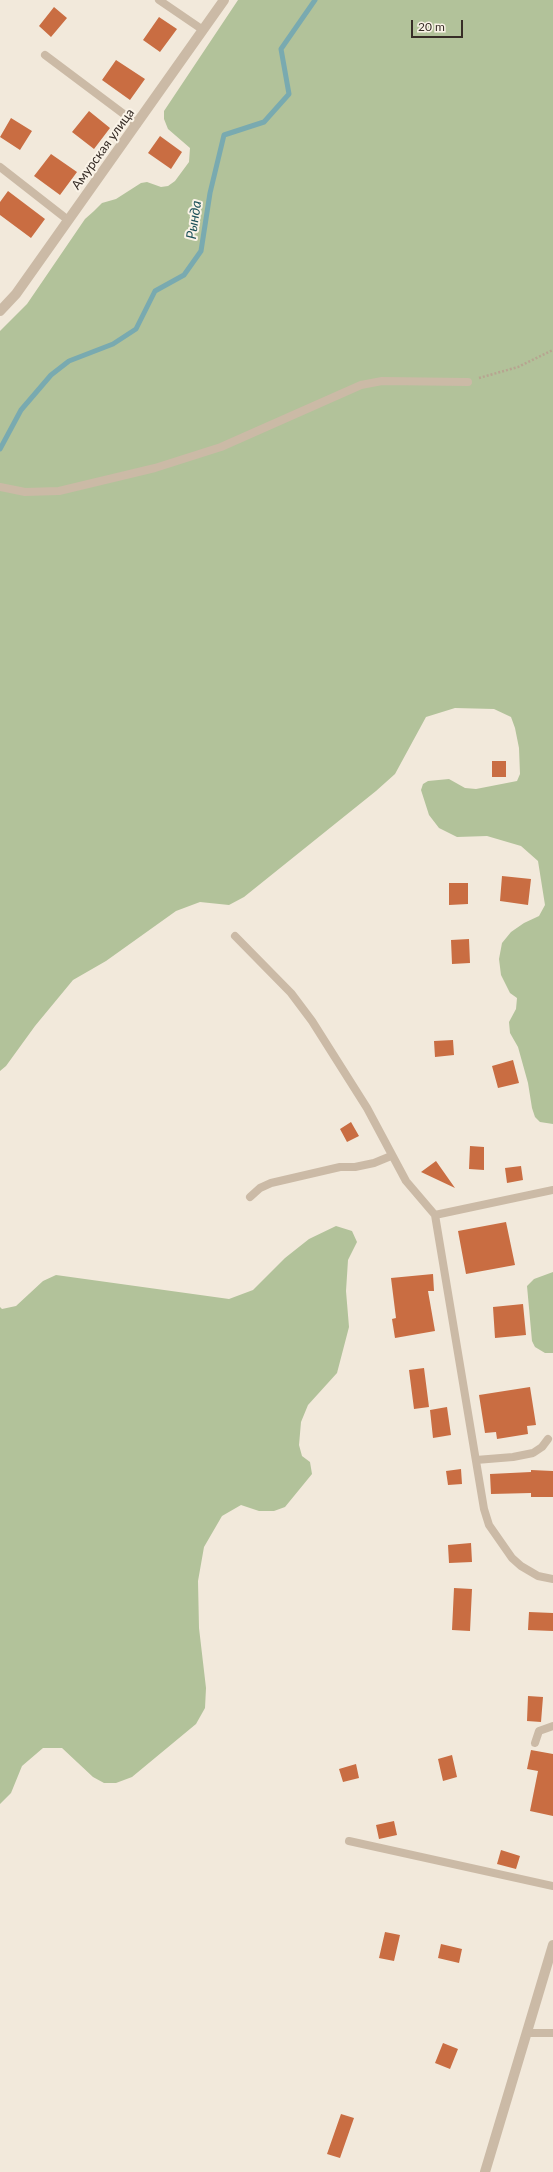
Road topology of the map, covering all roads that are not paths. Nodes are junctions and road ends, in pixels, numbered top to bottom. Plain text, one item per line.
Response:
1 (159, 0) edge
2 (224, 0) edge
3 (203, 30) junction
4 (45, 55) dead end
5 (137, 124) junction
6 (0, 167) edge
7 (68, 220) junction
8 (0, 311) edge
9 (468, 382) road end
10 (0, 487) edge
11 (235, 936) dead end
12 (391, 1156) junction
13 (553, 1190) edge
14 (250, 1197) dead end
15 (435, 1215) junction
16 (548, 1439) dead end
17 (476, 1460) junction
18 (553, 1579) edge
19 (553, 1726) edge
20 (535, 1743) dead end
21 (349, 1841) dead end
22 (553, 1886) edge
23 (553, 1945) edge
24 (527, 2032) junction
25 (553, 2033) edge
26 (485, 2172) edge

1 - 3 lane
2 - 3 street, Амурская улица
3 - 5 street, Амурская улица
4 - 5 lane
5 - 7 street, Амурская улица
6 - 7 lane
7 - 8 street, Амурская улица
9 - 10 lane
11 - 12 lane
12 - 14 lane
12 - 15 lane
13 - 15 lane
15 - 17 lane
16 - 17 lane
17 - 18 lane
19 - 20 lane
21 - 22 lane
23 - 24 street
24 - 25 lane
24 - 26 street

